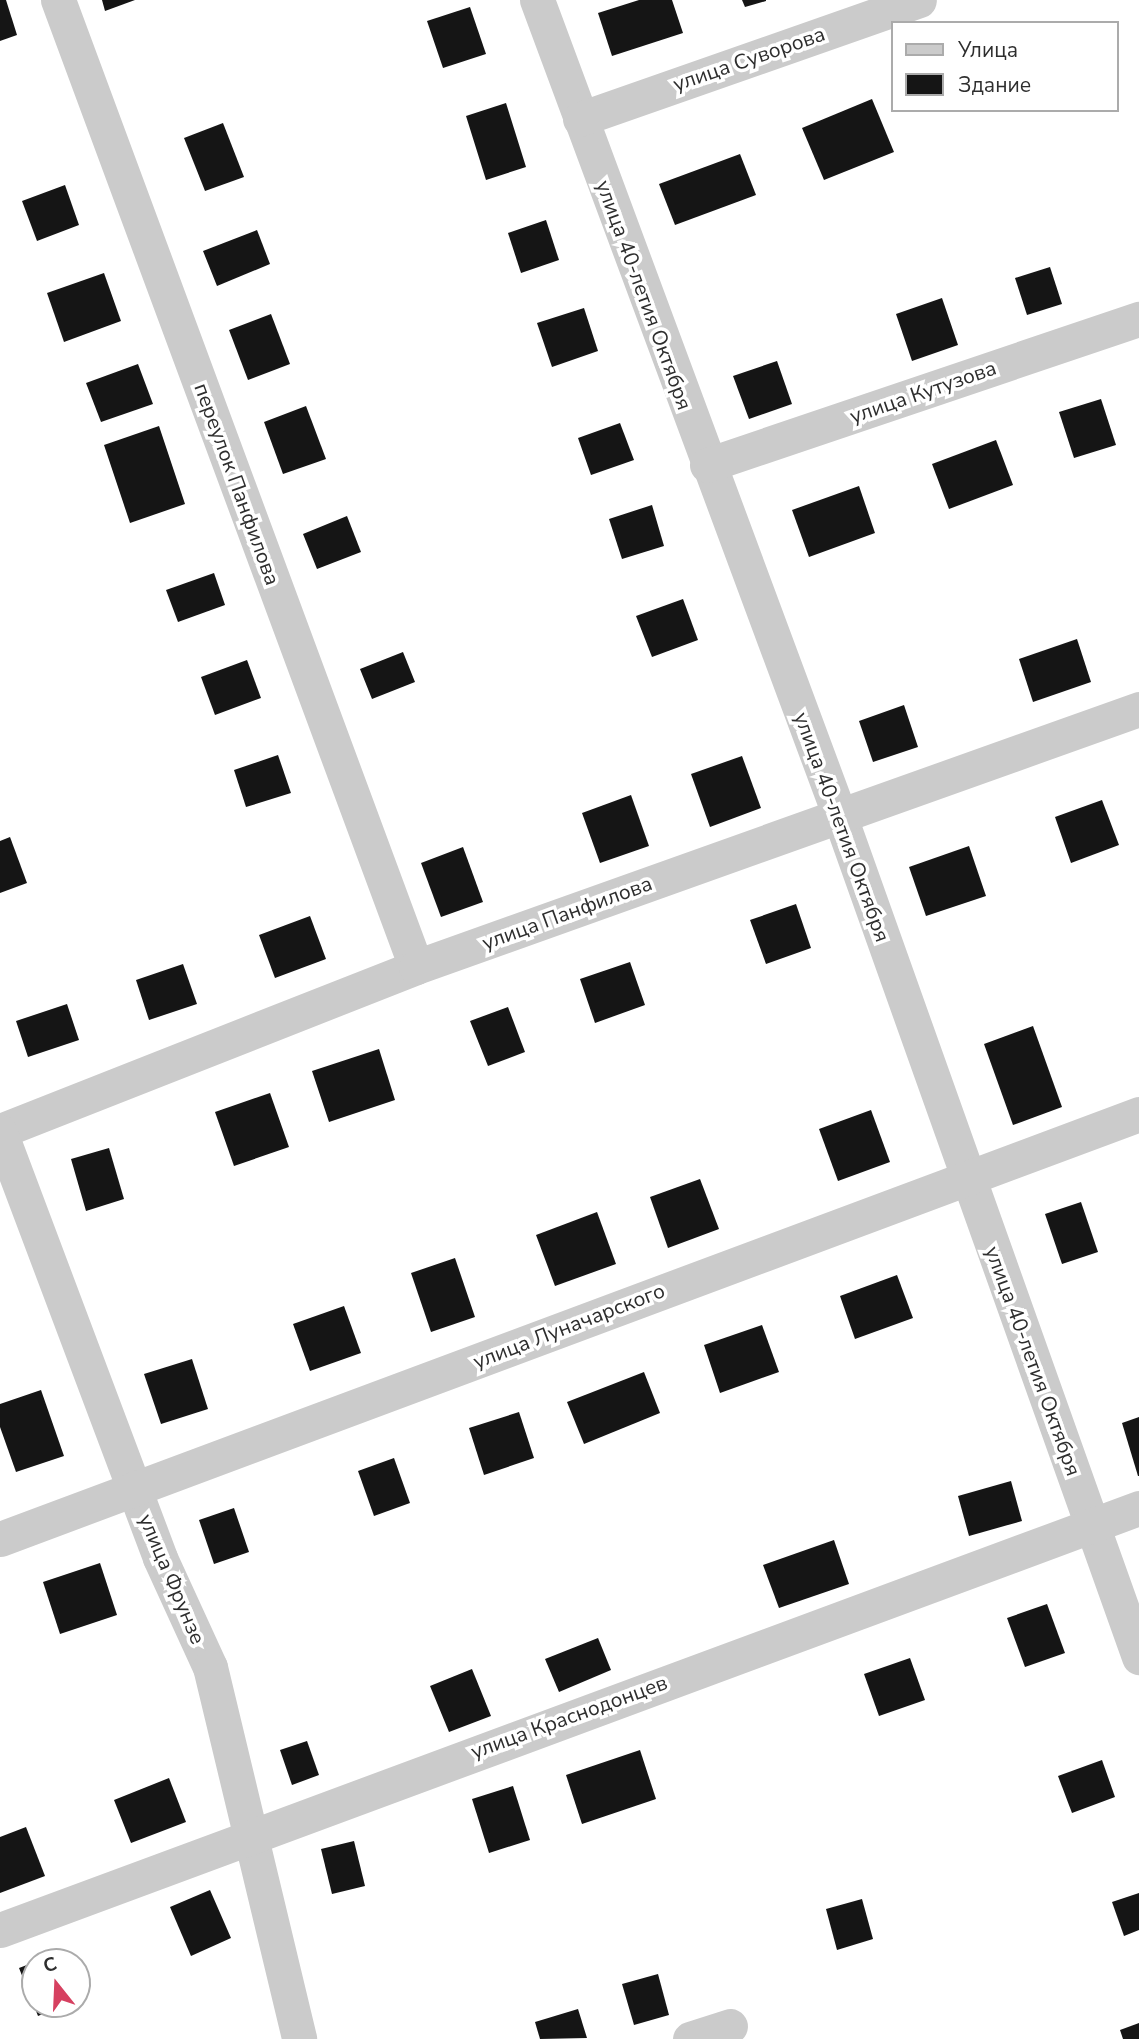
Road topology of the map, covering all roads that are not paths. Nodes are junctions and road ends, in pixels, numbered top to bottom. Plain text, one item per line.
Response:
1 (58, 0) edge
2 (537, 0) edge
3 (919, 0) edge
4 (580, 119) junction
5 (1139, 319) edge
6 (707, 465) junction
7 (1139, 709) edge
8 (839, 814) junction
9 (416, 967) junction
10 (1139, 1114) edge
11 (0, 1132) edge
12 (967, 1175) junction
13 (135, 1491) junction
14 (1139, 1507) edge
15 (1091, 1524) junction
16 (0, 1539) edge
17 (1139, 1657) edge
18 (254, 1833) junction
19 (0, 1930) edge
20 (730, 2026) dead end
21 (299, 2039) edge
22 (690, 2039) edge

1 - 9 street, переулок Панфилова
2 - 4 street, улица 40-летия Октября
3 - 4 street, улица Суворова
4 - 6 street, улица 40-летия Октября
5 - 6 street, улица Кутузова
6 - 8 street, улица 40-летия Октября
7 - 8 street, улица Панфилова
8 - 9 street, улица Панфилова
8 - 12 street, улица 40-летия Октября
9 - 11 street, улица Панфилова
10 - 12 street, улица Луначарского
11 - 13 street, улица Фрунзе
12 - 13 street, улица Луначарского
12 - 15 street, улица 40-летия Октября
13 - 16 street, улица Луначарского
13 - 18 street, улица Фрунзе
14 - 15 street, улица Краснодонцев
15 - 17 street, улица 40-летия Октября
15 - 18 street, улица Краснодонцев
18 - 19 street, улица Краснодонцев
18 - 21 street, улица Фрунзе
20 - 22 street

